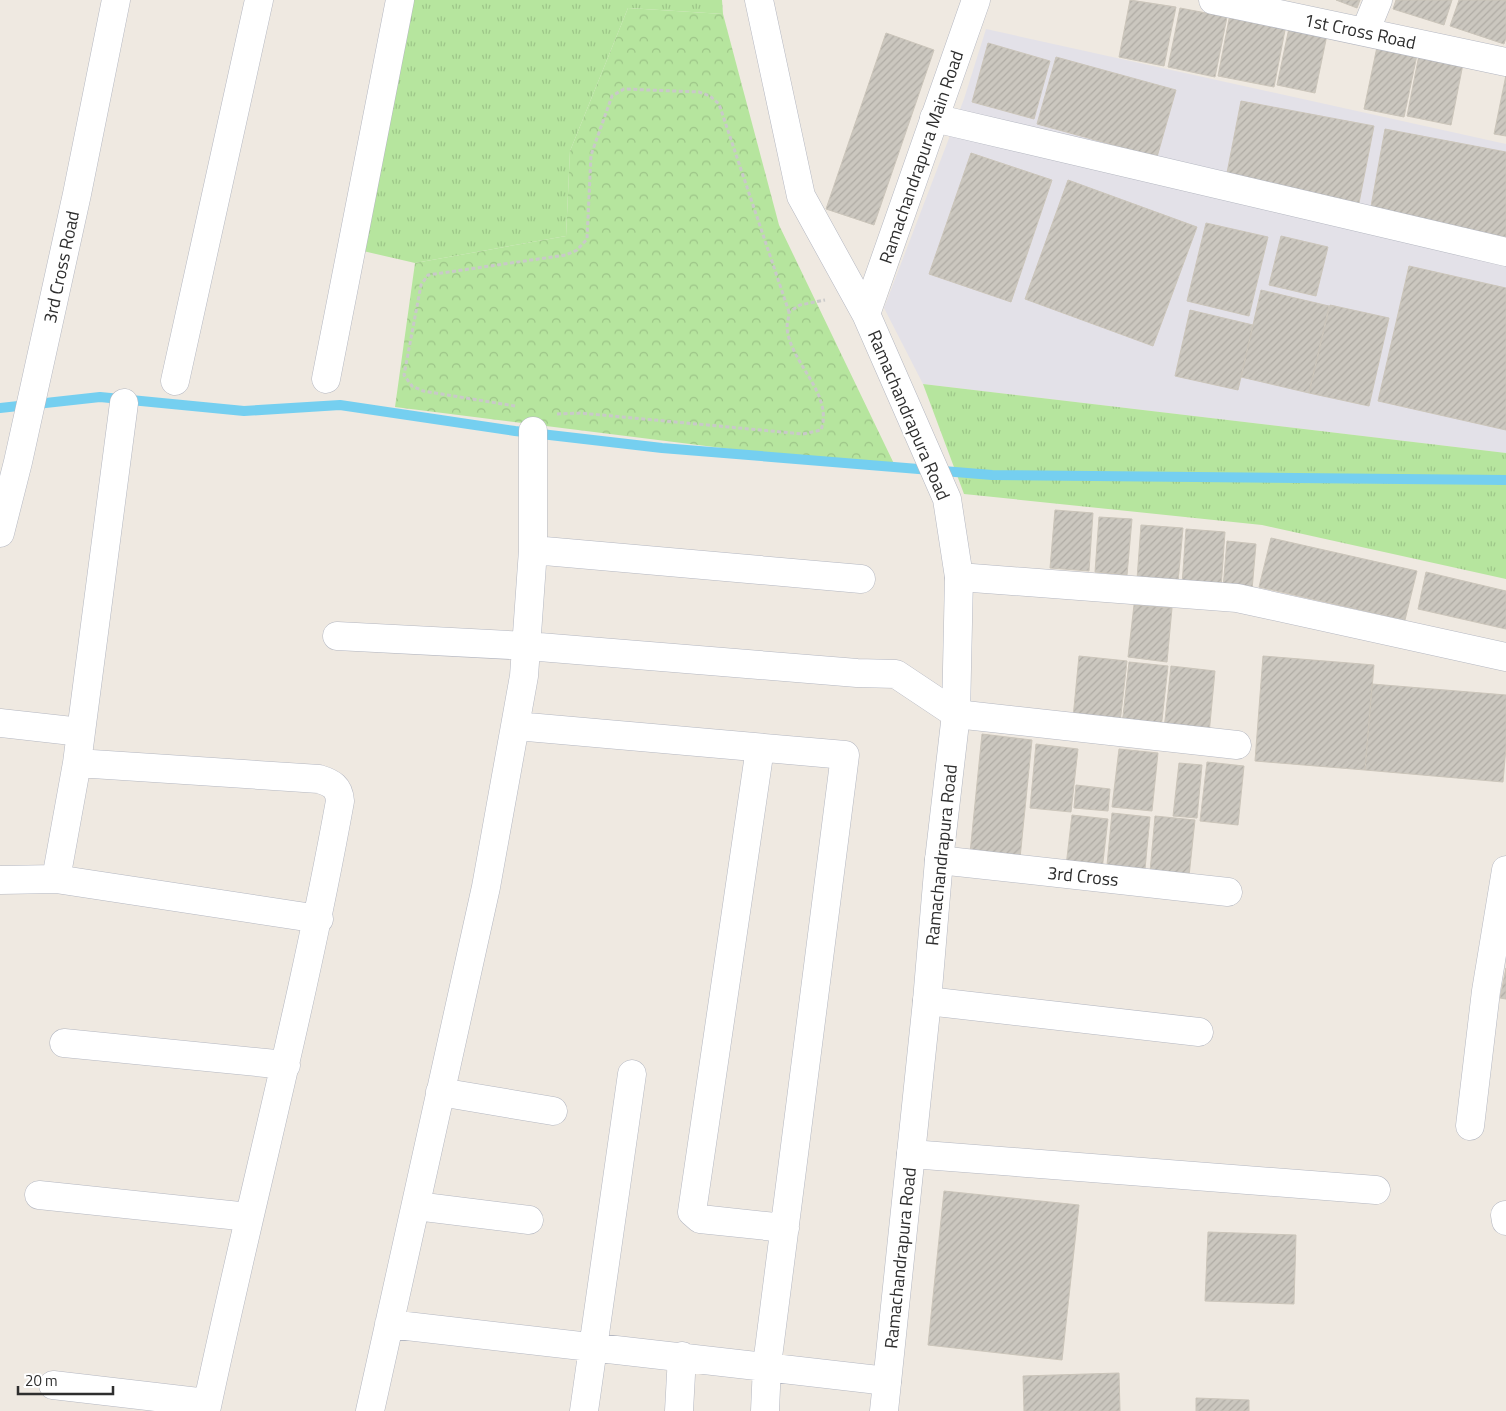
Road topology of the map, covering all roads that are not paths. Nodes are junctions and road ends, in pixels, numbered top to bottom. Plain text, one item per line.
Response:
1 (116, 0) edge
2 (259, 0) edge
3 (400, 0) edge
4 (759, 0) edge
5 (976, 0) edge
6 (1217, 0) edge
7 (1378, 0) edge
8 (1365, 32) junction
9 (1506, 62) edge
10 (934, 118) junction
11 (1506, 252) edge
12 (861, 304) junction
13 (326, 379) dead end
14 (175, 382) dead end
15 (124, 403) dead end
16 (535, 418) road end
17 (0, 533) edge
18 (533, 550) junction
19 (959, 577) junction
20 (861, 579) dead end
21 (337, 636) dead end
22 (526, 646) junction
23 (1506, 657) edge
24 (956, 714) junction
25 (0, 723) edge
26 (516, 726) junction
27 (81, 732) junction
28 (1236, 745) dead end
29 (760, 748) junction
30 (77, 763) junction
31 (939, 860) junction
32 (1506, 870) edge
33 (56, 879) junction
34 (0, 880) edge
35 (1228, 892) dead end
36 (319, 919) junction
37 (927, 1001) junction
38 (1199, 1032) dead end
39 (64, 1044) dead end
40 (286, 1065) junction
41 (632, 1074) dead end
42 (440, 1092) junction
43 (553, 1111) dead end
44 (1470, 1126) dead end
45 (911, 1154) junction
46 (1376, 1190) dead end
47 (39, 1195) dead end
48 (416, 1206) junction
49 (1506, 1216) edge
50 (249, 1217) junction
51 (529, 1220) dead end
52 (1506, 1221) edge
53 (785, 1228) junction
54 (389, 1324) junction
55 (593, 1348) junction
56 (682, 1356) junction
57 (767, 1365) junction
58 (887, 1380) junction
59 (53, 1385) dead end
60 (207, 1407) edge
61 (370, 1411) edge
62 (584, 1411) edge
63 (679, 1411) edge
64 (765, 1411) edge
65 (884, 1411) edge

1 - 17 street, 3rd Cross Road
2 - 14 street
3 - 13 street
4 - 12 street, Ramachandrapura Road
5 - 10 street, Ramachandrapura Main Road
6 - 8 street, 1st Cross Road
7 - 8 street
8 - 9 street, 1st Cross Road
10 - 11 street
10 - 12 street, Ramachandrapura Main Road
12 - 19 street, Ramachandrapura Road
15 - 27 street
16 - 18 street
18 - 20 street
18 - 22 street
19 - 23 street
19 - 24 street, Ramachandrapura Road
21 - 22 street
22 - 24 street
22 - 26 street
24 - 28 street
24 - 31 street, Ramachandrapura Road
25 - 27 street
26 - 29 street
26 - 42 street
27 - 30 street
29 - 53 street
29 - 53 street
30 - 33 street
30 - 36 street
31 - 35 street, 3rd Cross
31 - 37 street, Ramachandrapura Road
32 - 44 street
33 - 34 street
33 - 36 street
36 - 40 street
37 - 38 street
37 - 45 street, Ramachandrapura Road
39 - 40 street
40 - 50 street
41 - 55 street
42 - 43 street
42 - 48 street
45 - 46 street
45 - 58 street, Ramachandrapura Road
47 - 50 street
48 - 51 street
48 - 54 street
49 - 52 street
50 - 60 street
53 - 57 street
54 - 55 street
54 - 61 street
55 - 56 street
55 - 62 street
56 - 57 street
56 - 63 street
57 - 58 street
57 - 64 street
58 - 65 street, Ramachandrapura Road
59 - 60 street

